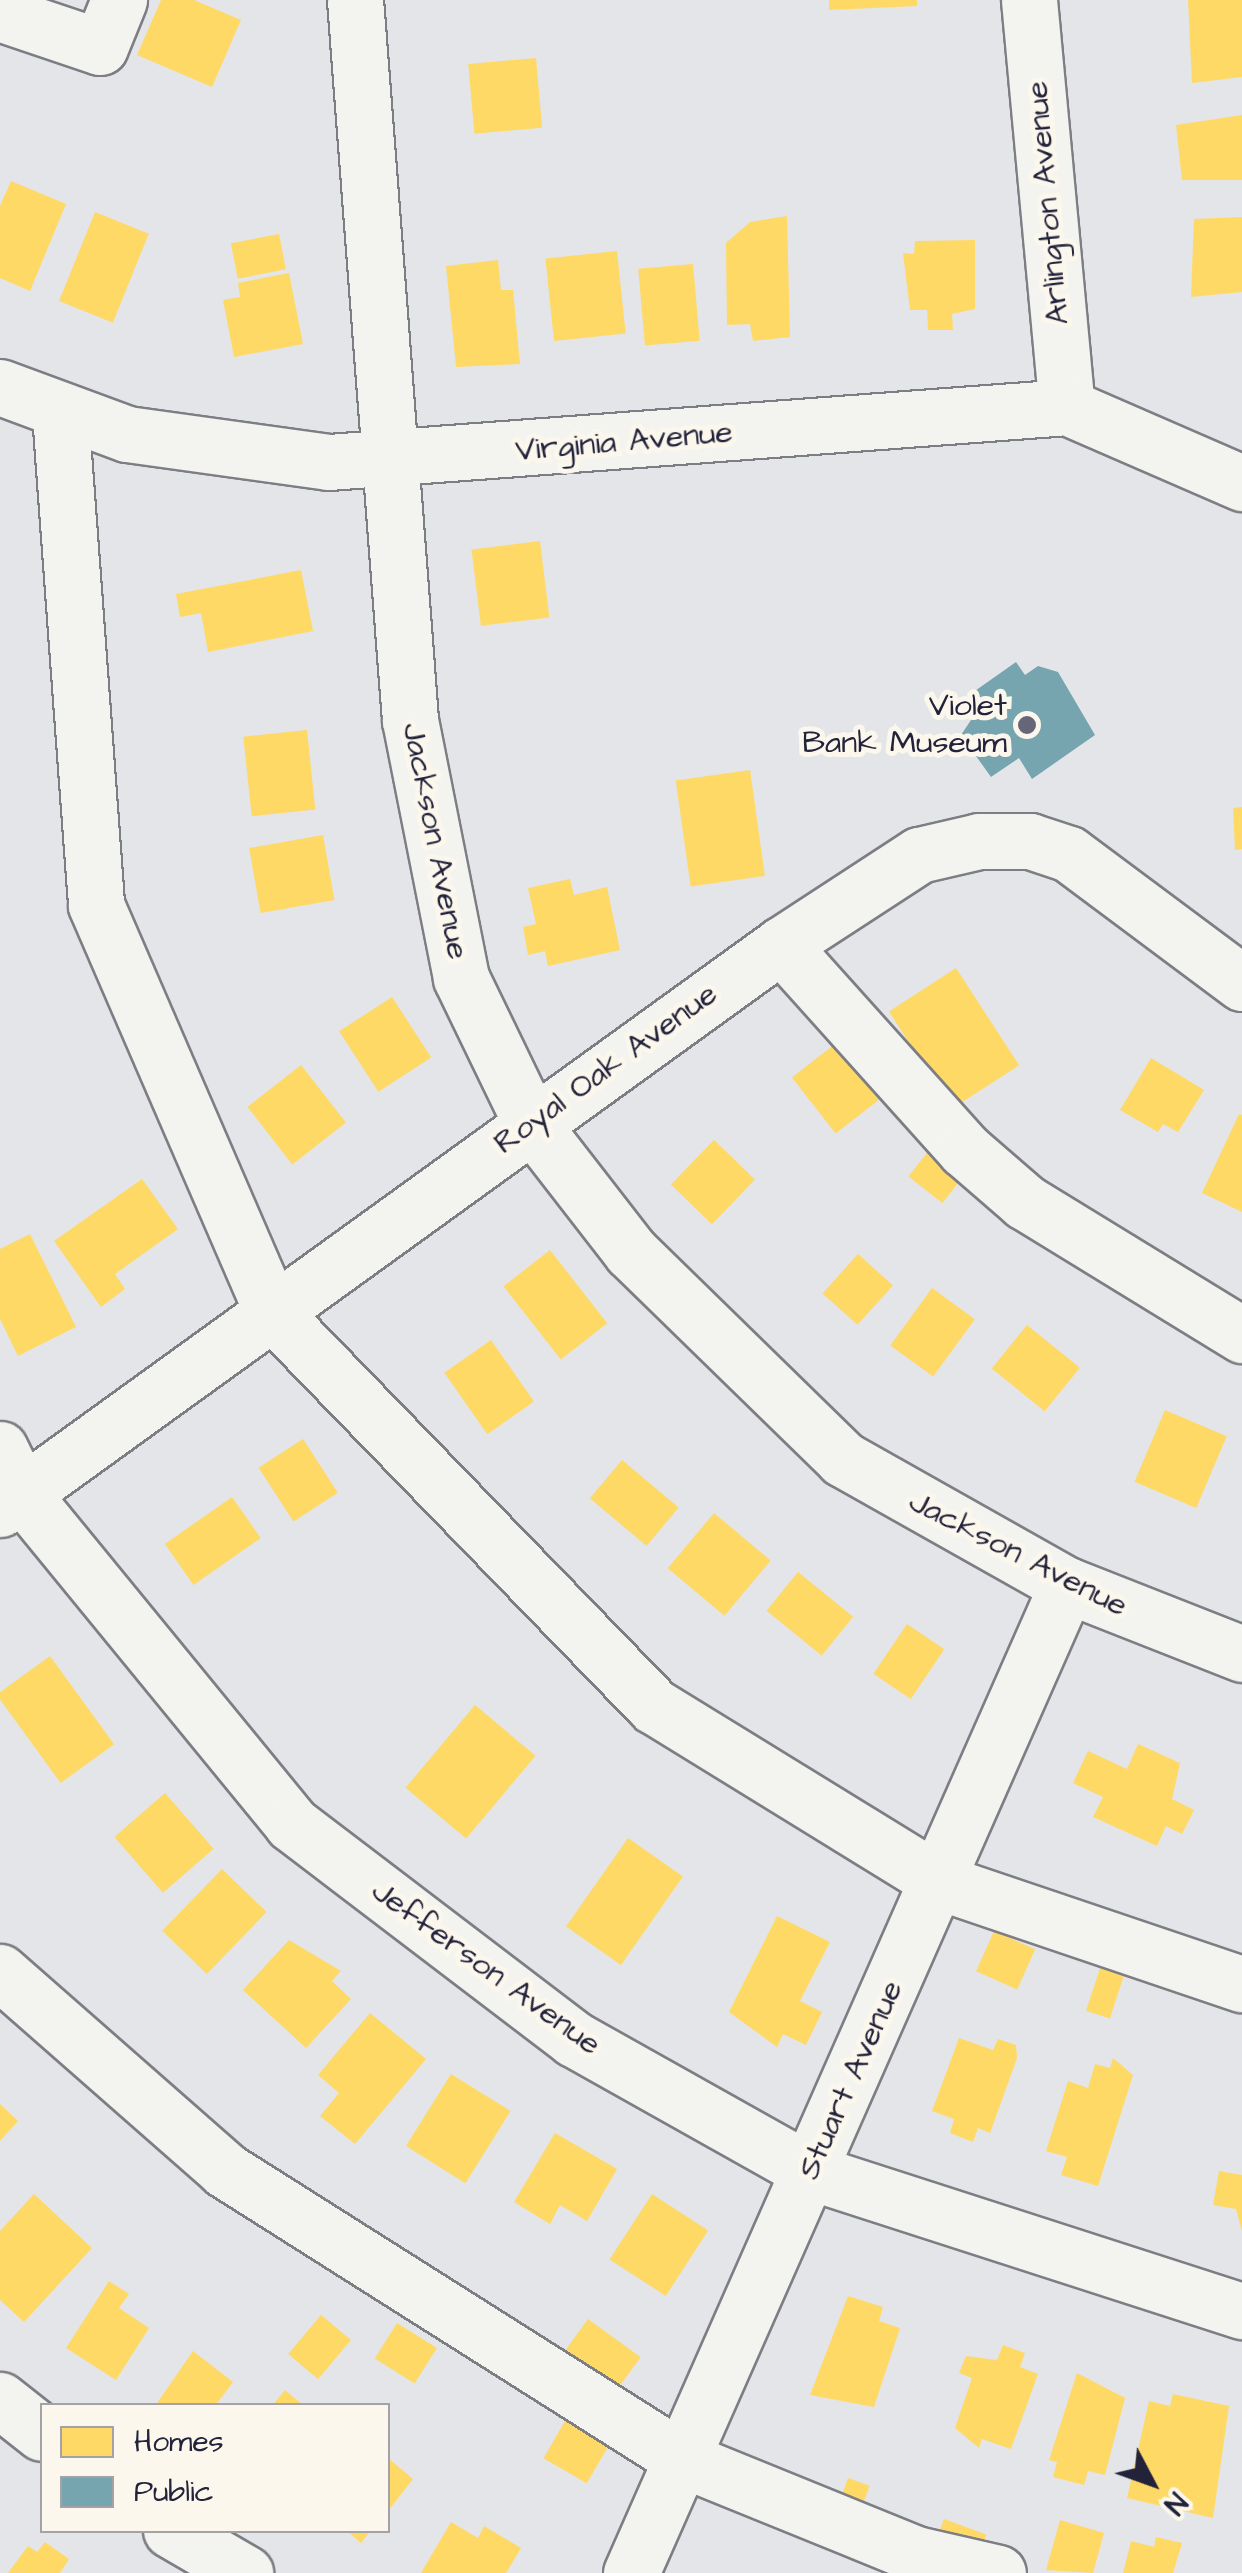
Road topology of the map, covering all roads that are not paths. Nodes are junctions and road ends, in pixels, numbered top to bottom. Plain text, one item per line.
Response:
1 (119, 0) edge
2 (354, 0) edge
3 (1029, 0) edge
4 (2, 18) edge
5 (0, 387) edge
6 (1066, 407) junction
7 (60, 413) junction
8 (387, 460) junction
9 (1242, 482) edge
10 (780, 944) junction
11 (1242, 983) edge
12 (531, 1122) junction
13 (272, 1312) junction
14 (1242, 1335) edge
15 (7, 1484) edge
16 (1067, 1585) junction
17 (1242, 1654) edge
18 (940, 1882) junction
19 (0, 1972) edge
20 (1242, 1984) edge
21 (810, 2172) junction
22 (1242, 2311) edge
23 (0, 2400) edge
24 (40, 2431) edge
25 (682, 2459) junction
26 (176, 2533) edge
27 (245, 2573) edge
28 (631, 2573) edge
29 (998, 2573) edge

1 - 4 street
2 - 8 street, Jackson Avenue
3 - 6 street, Arlington Avenue
5 - 7 street, Virginia Avenue
6 - 8 street, Virginia Avenue
6 - 9 street, Virginia Avenue
7 - 8 street, Virginia Avenue
7 - 13 street
8 - 12 street, Jackson Avenue
10 - 11 street, Royal Oak Avenue
10 - 12 street, Royal Oak Avenue
10 - 14 street
12 - 13 street, Royal Oak Avenue
12 - 16 street, Jackson Avenue
13 - 15 street, Royal Oak Avenue
13 - 18 street
15 - 21 street, Jefferson Avenue
16 - 17 street, Jackson Avenue
16 - 18 street, Stuart Avenue
18 - 20 street
18 - 21 street, Stuart Avenue
19 - 25 street
21 - 22 street, Jefferson Avenue
21 - 25 street, Stuart Avenue
23 - 24 street
25 - 28 street, Stuart Avenue
25 - 29 street
26 - 27 street

